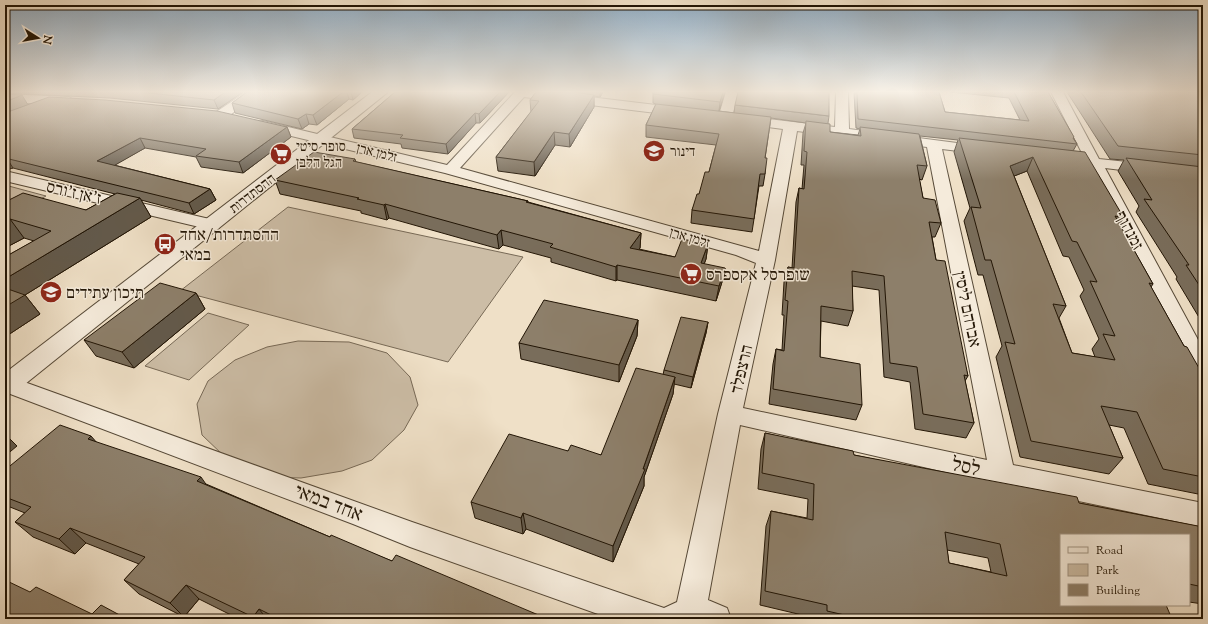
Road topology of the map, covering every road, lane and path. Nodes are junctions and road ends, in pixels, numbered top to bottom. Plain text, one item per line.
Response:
1 (344, 121) edge
2 (496, 121) edge
3 (751, 121) edge
4 (842, 121) edge
5 (1072, 121) edge
6 (250, 122) edge
7 (791, 126) junction
8 (842, 132) junction
9 (322, 139) junction
10 (934, 144) junction
11 (995, 151) edge
12 (1048, 157) edge
13 (1094, 162) junction
14 (450, 170) junction
15 (1203, 175) edge
16 (5, 176) edge
17 (212, 225) junction
18 (766, 257) junction
19 (1203, 369) edge
20 (6, 381) edge
21 (730, 414) junction
22 (1002, 474) junction
23 (1203, 515) edge
24 (694, 617) edge
25 (654, 619) edge

1 - 9 street, ההסתדרות
2 - 14 street
3 - 7 street
4 - 8 street
5 - 13 street, זמנהוף
6 - 9 street, זלמן ארן
7 - 8 street
7 - 18 street, הרצפלד
8 - 10 street
9 - 14 street, זלמן ארן
9 - 17 street, ההסתדרות
10 - 11 street
10 - 22 street, אברהם ליסין
12 - 13 street
13 - 15 street
13 - 19 street, זמנהוף
14 - 18 street, זלמן ארן
16 - 17 street, ז'אן ז'ורס
17 - 20 street, ההסתדרות
18 - 21 street, הרצפלד
20 - 25 street, אחד במאי
21 - 22 street, לסל
21 - 24 street, הרצפלד
22 - 23 street, לסל

